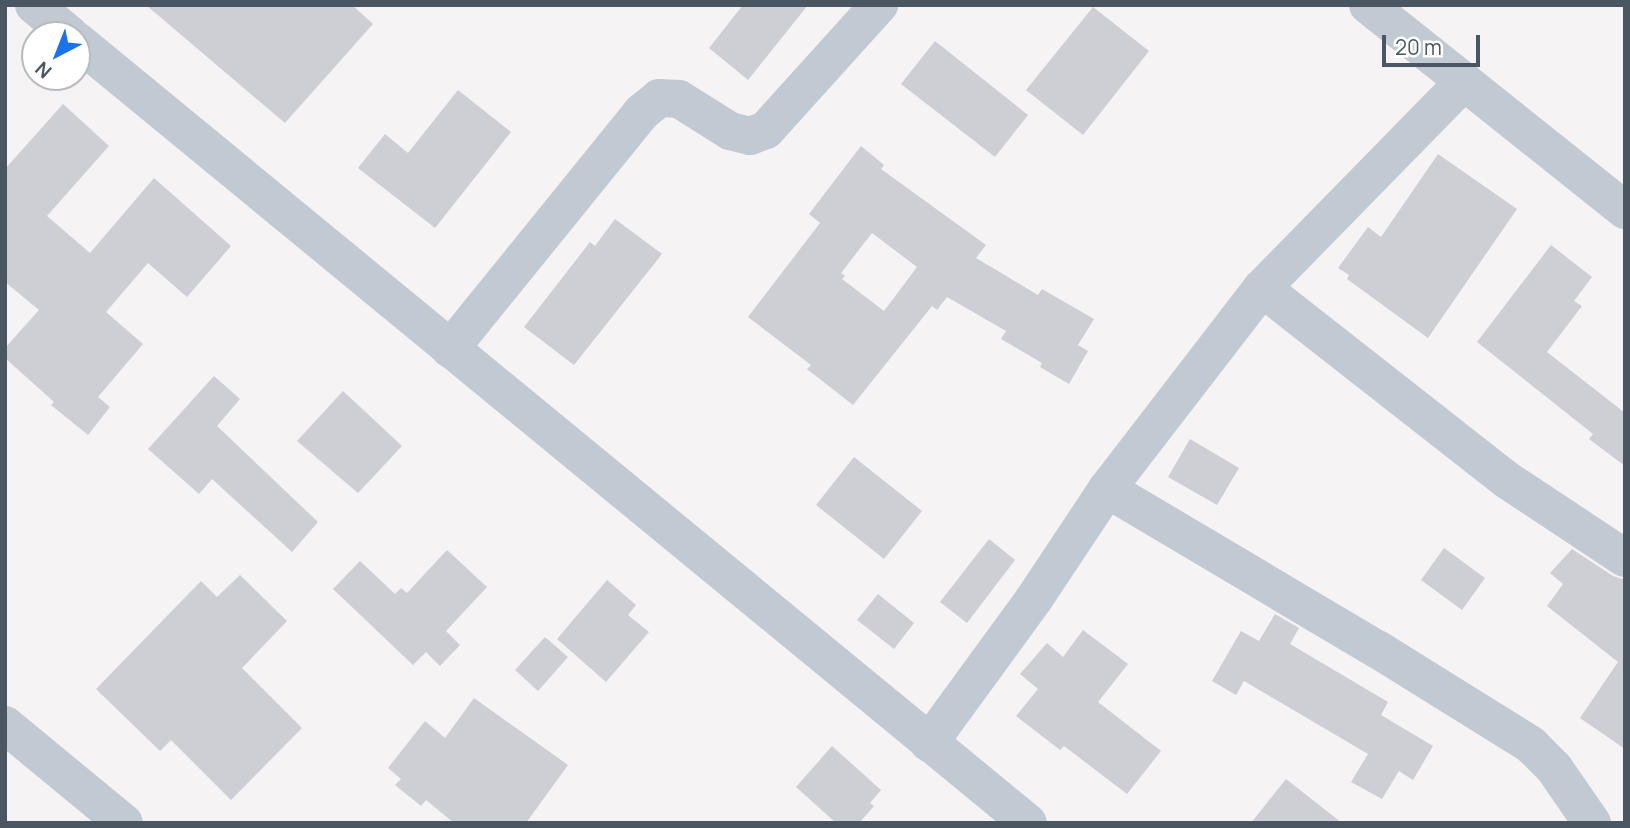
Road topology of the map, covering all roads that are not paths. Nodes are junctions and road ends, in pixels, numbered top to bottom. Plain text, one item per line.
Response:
1 (13, 5) edge
2 (34, 5) edge
3 (879, 5) edge
4 (1368, 5) edge
5 (5, 14) edge
6 (53, 21) edge
7 (91, 53) edge
8 (1465, 82) junction
9 (1625, 209) edge
10 (1262, 288) junction
11 (450, 349) junction
12 (1107, 489) junction
13 (1625, 558) edge
14 (5, 725) edge
15 (929, 743) junction
16 (124, 823) edge
17 (1028, 823) edge
18 (1592, 823) edge

1 - 5 street
2 - 6 street
3 - 11 street
4 - 8 street
7 - 11 street
8 - 9 street
8 - 10 street
10 - 12 street
10 - 13 street
11 - 15 street
12 - 15 street
12 - 18 street
14 - 16 street
15 - 17 street

